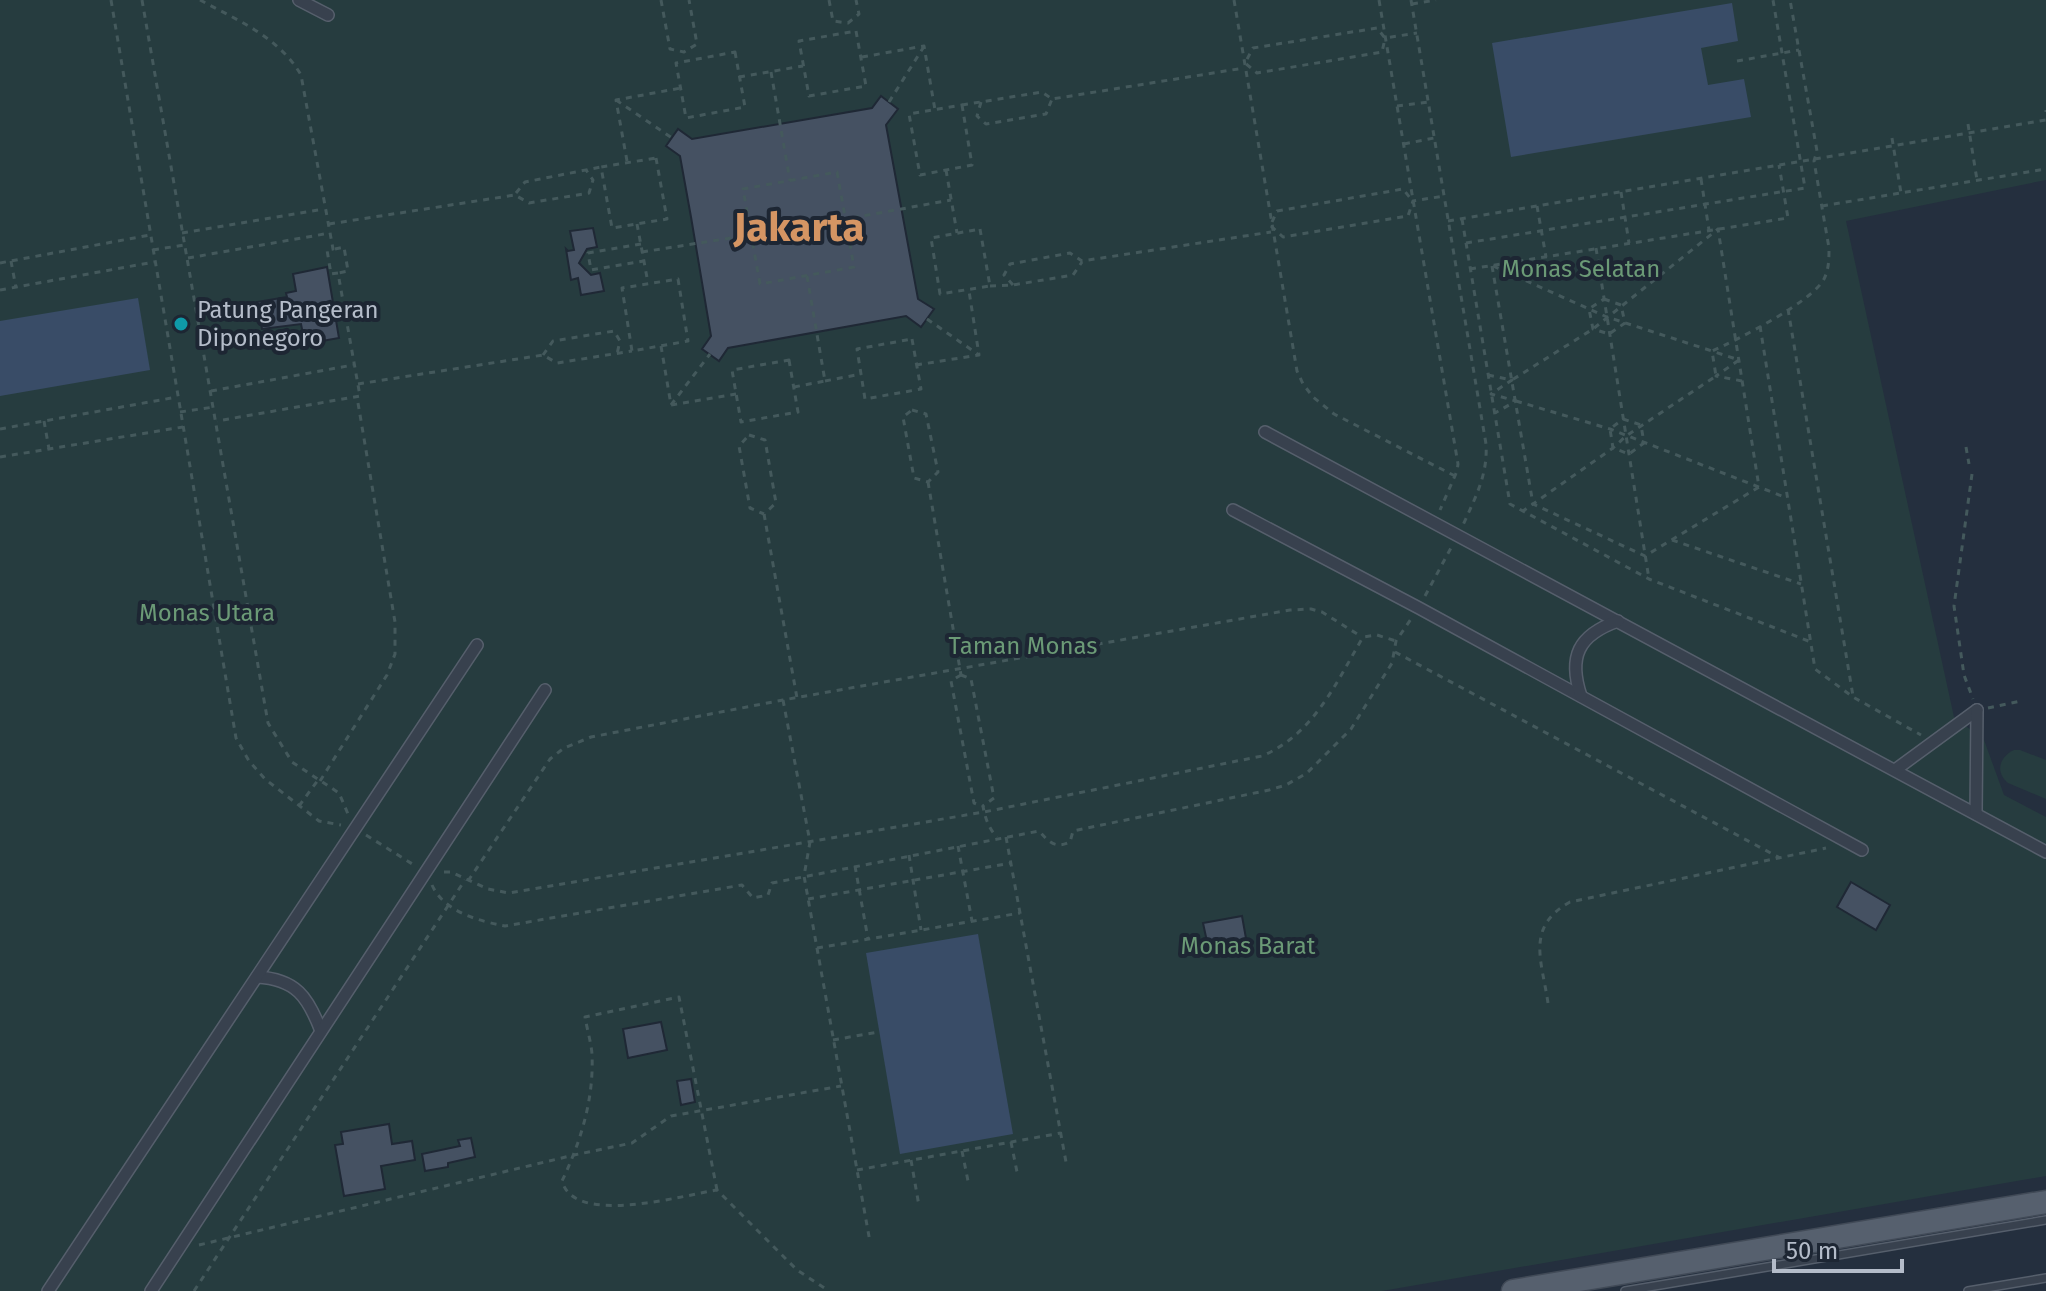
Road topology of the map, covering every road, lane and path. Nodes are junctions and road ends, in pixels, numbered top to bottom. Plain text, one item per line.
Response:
1 (111, 0) edge
2 (142, 0) edge
3 (200, 0) edge
4 (299, 0) edge
5 (661, 0) edge
6 (689, 0) edge
7 (829, 0) edge
8 (856, 0) edge
9 (1234, 0) edge
10 (1379, 0) edge
11 (1436, 0) edge
12 (1773, 0) edge
13 (1790, 0) edge
14 (1425, 1) edge
15 (1411, 2) edge
16 (328, 15) dead end
17 (1417, 33) junction
18 (1385, 38) junction
19 (924, 46) junction
20 (1799, 50) junction
21 (1782, 53) junction
22 (861, 57) junction
23 (1737, 61) dead end
24 (803, 65) junction
25 (1245, 65) junction
26 (771, 72) junction
27 (739, 77) junction
28 (681, 88) junction
29 (1052, 99) junction
30 (616, 100) junction
31 (889, 102) dead end
32 (981, 102) junction
33 (1428, 102) junction
34 (962, 105) junction
35 (1397, 106) junction
36 (935, 110) junction
37 (2046, 120) edge
38 (1968, 124) dead end
39 (1970, 133) junction
40 (672, 138) dead end
41 (1434, 138) junction
42 (1892, 138) dead end
43 (1404, 144) junction
44 (1893, 147) junction
45 (1814, 161) junction
46 (1801, 162) junction
47 (627, 163) junction
48 (1779, 165) junction
49 (601, 167) junction
50 (2046, 169) edge
51 (586, 170) junction
52 (946, 170) junction
53 (1701, 179) junction
54 (1977, 180) junction
55 (790, 181) junction
56 (1784, 191) junction
57 (1621, 192) junction
58 (1901, 193) junction
59 (515, 195) junction
60 (1444, 196) junction
61 (951, 200) junction
62 (1413, 201) junction
63 (1705, 204) junction
64 (1537, 206) junction
65 (1822, 206) junction
66 (326, 208) junction
67 (1625, 217) junction
68 (845, 219) junction
69 (1462, 219) junction
70 (1448, 221) junction
71 (829, 222) dead end
72 (329, 224) junction
73 (637, 224) junction
74 (1271, 226) junction
75 (1718, 229) junction
76 (1709, 230) junction
77 (1542, 231) junction
78 (769, 232) dead end
79 (1272, 232) junction
80 (182, 233) junction
81 (330, 233) junction
82 (957, 233) junction
83 (150, 235) junction
84 (752, 235) junction
85 (1466, 243) junction
86 (1629, 243) junction
87 (641, 244) junction
88 (184, 245) junction
89 (1596, 248) junction
90 (333, 249) junction
91 (153, 250) junction
92 (642, 252) junction
93 (1546, 257) junction
94 (187, 258) junction
95 (11, 261) junction
96 (644, 261) junction
97 (1082, 261) junction
98 (155, 262) junction
99 (0, 263) edge
100 (1492, 266) junction
101 (1470, 269) junction
102 (338, 273) junction
103 (807, 276) junction
104 (648, 284) junction
105 (1013, 285) junction
106 (990, 286) junction
107 (16, 288) junction
108 (0, 290) edge
109 (968, 290) junction
110 (1604, 299) junction
111 (1621, 305) junction
112 (1589, 309) junction
113 (1788, 309) junction
114 (1607, 317) junction
115 (927, 319) dead end
116 (1625, 323) junction
117 (1760, 326) junction
118 (1593, 329) junction
119 (1609, 334) junction
120 (1735, 340) junction
121 (661, 346) junction
122 (632, 351) junction
123 (1712, 351) junction
124 (617, 354) junction
125 (710, 354) dead end
126 (543, 355) junction
127 (979, 355) junction
128 (1739, 360) junction
129 (355, 365) junction
130 (916, 365) junction
131 (861, 374) junction
132 (1488, 375) junction
133 (1716, 376) junction
134 (1512, 380) junction
135 (825, 381) junction
136 (1742, 381) junction
137 (358, 384) junction
138 (794, 387) junction
139 (211, 391) junction
140 (736, 394) junction
141 (1491, 394) junction
142 (178, 397) junction
143 (357, 397) junction
144 (1516, 401) junction
145 (671, 405) junction
146 (214, 407) junction
147 (180, 412) junction
148 (1495, 413) junction
149 (1623, 419) junction
150 (44, 421) junction
151 (217, 421) junction
152 (1641, 425) junction
153 (183, 427) junction
154 (0, 429) edge
155 (1610, 429) junction
156 (1265, 432) dead end
157 (1626, 436) junction
158 (1644, 443) junction
159 (1966, 447) dead end
160 (1613, 448) junction
161 (49, 449) junction
162 (1629, 454) junction
163 (0, 457) edge
164 (1969, 464) dead end
165 (1972, 474) dead end
166 (1455, 476) junction
167 (928, 482) junction
168 (1759, 487) junction
169 (1787, 499) junction
170 (1533, 504) junction
171 (1233, 510) dead end
172 (1523, 511) junction
173 (764, 514) junction
174 (1434, 523) junction
175 (1458, 535) junction
176 (1671, 540) junction
177 (1645, 556) junction
178 (1649, 579) junction
179 (1801, 584) junction
180 (1419, 608) junction
181 (1618, 621) junction
182 (1363, 637) junction
183 (1396, 641) junction
184 (1811, 642) junction
185 (477, 645) dead end
186 (1394, 651) junction
187 (960, 668) junction
188 (961, 675) junction
189 (545, 690) dead end
190 (1581, 696) junction
191 (1853, 697) junction
192 (797, 698) junction
193 (783, 700) junction
194 (2021, 701) dead end
195 (1977, 710) junction
196 (1934, 742) junction
197 (1895, 770) junction
198 (319, 780) junction
199 (299, 806) junction
200 (984, 809) junction
201 (1976, 814) junction
202 (355, 828) junction
203 (1006, 837) junction
204 (998, 838) junction
205 (810, 842) junction
206 (1849, 843) junction
207 (958, 846) junction
208 (1862, 850) dead end
209 (2046, 852) edge
210 (909, 855) junction
211 (1780, 858) junction
212 (1011, 863) junction
213 (855, 866) junction
214 (963, 871) junction
215 (426, 872) junction
216 (804, 876) junction
217 (466, 880) junction
218 (913, 880) junction
219 (859, 890) junction
220 (808, 899) junction
221 (449, 904) junction
222 (1020, 913) junction
223 (972, 921) junction
224 (921, 930) junction
225 (868, 939) junction
226 (817, 948) junction
227 (257, 977) junction
228 (1548, 1003) dead end
229 (321, 1031) junction
230 (878, 1032) dead end
231 (833, 1040) junction
232 (841, 1086) junction
233 (701, 1109) junction
234 (1061, 1133) junction
235 (1011, 1142) junction
236 (962, 1151) junction
237 (574, 1155) junction
238 (911, 1160) junction
239 (1066, 1162) dead end
240 (857, 1170) junction
241 (1017, 1172) dead end
242 (969, 1186) dead end
243 (717, 1190) junction
244 (2046, 1202) edge
245 (919, 1206) dead end
246 (2046, 1220) edge
247 (229, 1238) junction
248 (870, 1242) dead end
249 (176, 1251) junction
250 (2046, 1278) edge
251 (48, 1291) edge
252 (151, 1291) edge
253 (194, 1291) edge
254 (829, 1291) edge
255 (1513, 1291) edge
256 (1625, 1291) edge
257 (1968, 1291) edge

1 - 83 path
2 - 80 path
3 - 66 path
4 - 16 street
5 - 6 path
7 - 8 path
9 - 25 path
10 - 18 path
11 - 14 path
12 - 21 path
13 - 20 path
14 - 15 path
15 - 17 path
17 - 18 path
17 - 33 path
18 - 25 path
18 - 25 path
18 - 35 path
19 - 22 path
19 - 31 path
19 - 36 path
20 - 21 path
20 - 45 path
21 - 23 path
21 - 46 path
22 - 24 path
22 - 24 path
24 - 26 path
25 - 29 path
25 - 74 path
26 - 27 path
26 - 55 path
27 - 28 path
27 - 28 path
28 - 30 path
29 - 32 path
29 - 32 path
30 - 40 path
30 - 47 path
32 - 34 path
33 - 35 path
33 - 41 path
34 - 36 path
34 - 52 path
35 - 43 path
36 - 52 path
37 - 39 path
38 - 39 path
39 - 44 path
39 - 54 path
41 - 43 path
41 - 60 path
42 - 44 path
43 - 62 path
44 - 45 path
44 - 58 path
45 - 46 path
45 - 65 path
46 - 48 path
46 - 56 path
47 - 49 path
47 - 73 path
48 - 53 path
48 - 56 path
49 - 51 path
49 - 73 path
50 - 54 path
51 - 59 path
51 - 59 path
52 - 61 path
53 - 57 path
53 - 63 path
54 - 58 path
55 - 68 path
55 - 84 path
56 - 63 path
56 - 75 path
57 - 64 path
57 - 67 path
58 - 65 path
59 - 72 path
60 - 62 path
60 - 70 path
61 - 68 path
61 - 82 path
62 - 74 path
62 - 74 path
62 - 166 path
63 - 67 path
63 - 76 path
64 - 69 path
64 - 77 path
65 - 113 path
66 - 72 path
66 - 80 path
67 - 77 path
67 - 86 path
68 - 71 path
68 - 103 path
69 - 70 path
69 - 85 path
70 - 175 path
72 - 81 path
73 - 87 path
74 - 79 path
75 - 76 path
75 - 111 path
75 - 120 path
76 - 86 path
77 - 85 path
77 - 93 path
78 - 84 path
79 - 97 path
79 - 166 path
80 - 88 path
81 - 90 path
81 - 94 path
82 - 106 path
82 - 109 path
83 - 91 path
83 - 95 path
84 - 92 path
84 - 103 path
85 - 101 path
86 - 89 path
87 - 92 path
87 - 96 path
88 - 91 path
88 - 94 path
89 - 93 path
89 - 110 path
90 - 102 path
90 - 102 path
91 - 98 path
92 - 96 path
93 - 100 path
94 - 139 path
95 - 99 path
95 - 107 path
96 - 104 path
97 - 105 path
97 - 105 path
98 - 107 path
98 - 142 path
100 - 101 path
100 - 112 path
100 - 134 path
101 - 132 path
102 - 129 path
103 - 135 path
104 - 121 path
104 - 122 path
105 - 106 path
106 - 109 path
107 - 108 path
109 - 127 path
110 - 111 path
110 - 112 path
110 - 114 path
111 - 114 path
111 - 116 path
112 - 114 path
112 - 118 path
113 - 117 path
113 - 191 path
114 - 116 path
114 - 118 path
114 - 119 path
115 - 127 path
116 - 119 path
116 - 123 path
117 - 120 path
117 - 169 path
118 - 119 path
118 - 134 path
119 - 149 path
120 - 123 path
120 - 128 path
121 - 122 path
121 - 145 path
122 - 124 path
123 - 128 path
123 - 133 path
124 - 126 path
124 - 126 path
125 - 145 path
126 - 137 path
127 - 130 path
128 - 133 path
128 - 136 path
129 - 137 path
129 - 139 path
130 - 131 path
130 - 131 path
131 - 135 path
132 - 134 path
132 - 141 path
133 - 136 path
133 - 152 path
134 - 141 path
134 - 144 path
135 - 138 path
136 - 168 path
137 - 143 path
138 - 140 path
138 - 140 path
139 - 146 path
140 - 145 path
141 - 144 path
141 - 148 path
142 - 147 path
142 - 150 path
143 - 151 path
143 - 198 path
144 - 148 path
144 - 155 path
144 - 170 path
146 - 147 path
146 - 151 path
147 - 153 path
148 - 172 path
149 - 152 path
149 - 155 path
149 - 157 path
150 - 154 path
150 - 161 path
151 - 198 path
152 - 157 path
152 - 158 path
153 - 161 path
153 - 199 path
155 - 157 path
155 - 160 path
156 - 174 street
157 - 158 path
157 - 160 path
157 - 162 path
158 - 162 path
158 - 168 path
159 - 164 path
160 - 162 path
160 - 170 path
161 - 163 path
162 - 177 path
165 - 195 path
166 - 174 path
167 - 167 path
167 - 187 path
168 - 169 path
168 - 176 path
169 - 179 path
170 - 172 path
170 - 177 path
171 - 180 street
172 - 178 path
173 - 173 path
173 - 192 path
174 - 175 street
175 - 180 path
175 - 181 street
176 - 177 path
176 - 179 path
177 - 178 path
178 - 184 path
179 - 184 path
180 - 183 path
180 - 190 street
181 - 190 street
181 - 197 street
182 - 183 path
182 - 187 path
182 - 200 path
183 - 186 path
184 - 191 path
185 - 202 street
186 - 203 path
186 - 211 path
187 - 188 path
187 - 192 path
188 - 200 path
188 - 200 path
189 - 215 street
190 - 206 street
191 - 196 path
192 - 193 path
193 - 205 path
193 - 217 path
194 - 195 path
195 - 196 street
195 - 201 street
196 - 197 street
197 - 201 street
198 - 199 path
198 - 202 path
199 - 202 path
200 - 204 path
200 - 205 path
201 - 209 street
202 - 215 path
202 - 227 street
203 - 204 path
203 - 212 path
204 - 207 path
205 - 216 path
205 - 217 path
206 - 208 street
206 - 211 path
207 - 210 path
207 - 214 path
210 - 213 path
210 - 218 path
211 - 228 path
212 - 214 path
212 - 222 path
213 - 216 path
213 - 219 path
214 - 218 path
214 - 223 path
215 - 217 path
215 - 221 path
215 - 229 street
216 - 220 path
216 - 221 path
217 - 221 path
218 - 219 path
218 - 224 path
219 - 220 path
219 - 225 path
220 - 226 path
221 - 247 path
222 - 223 path
222 - 234 path
223 - 224 path
224 - 225 path
225 - 226 path
226 - 231 path
227 - 229 street
227 - 251 street
229 - 249 street
230 - 231 path
231 - 232 path
232 - 233 path
232 - 240 path
233 - 237 path
233 - 237 path
233 - 243 path
234 - 235 path
234 - 239 path
235 - 236 path
235 - 241 path
236 - 238 path
236 - 242 path
237 - 243 path
237 - 247 path
238 - 240 path
238 - 245 path
240 - 248 path
243 - 254 path
244 - 255 main road
246 - 256 lane
247 - 249 path
247 - 253 path
249 - 252 street
250 - 257 lane

